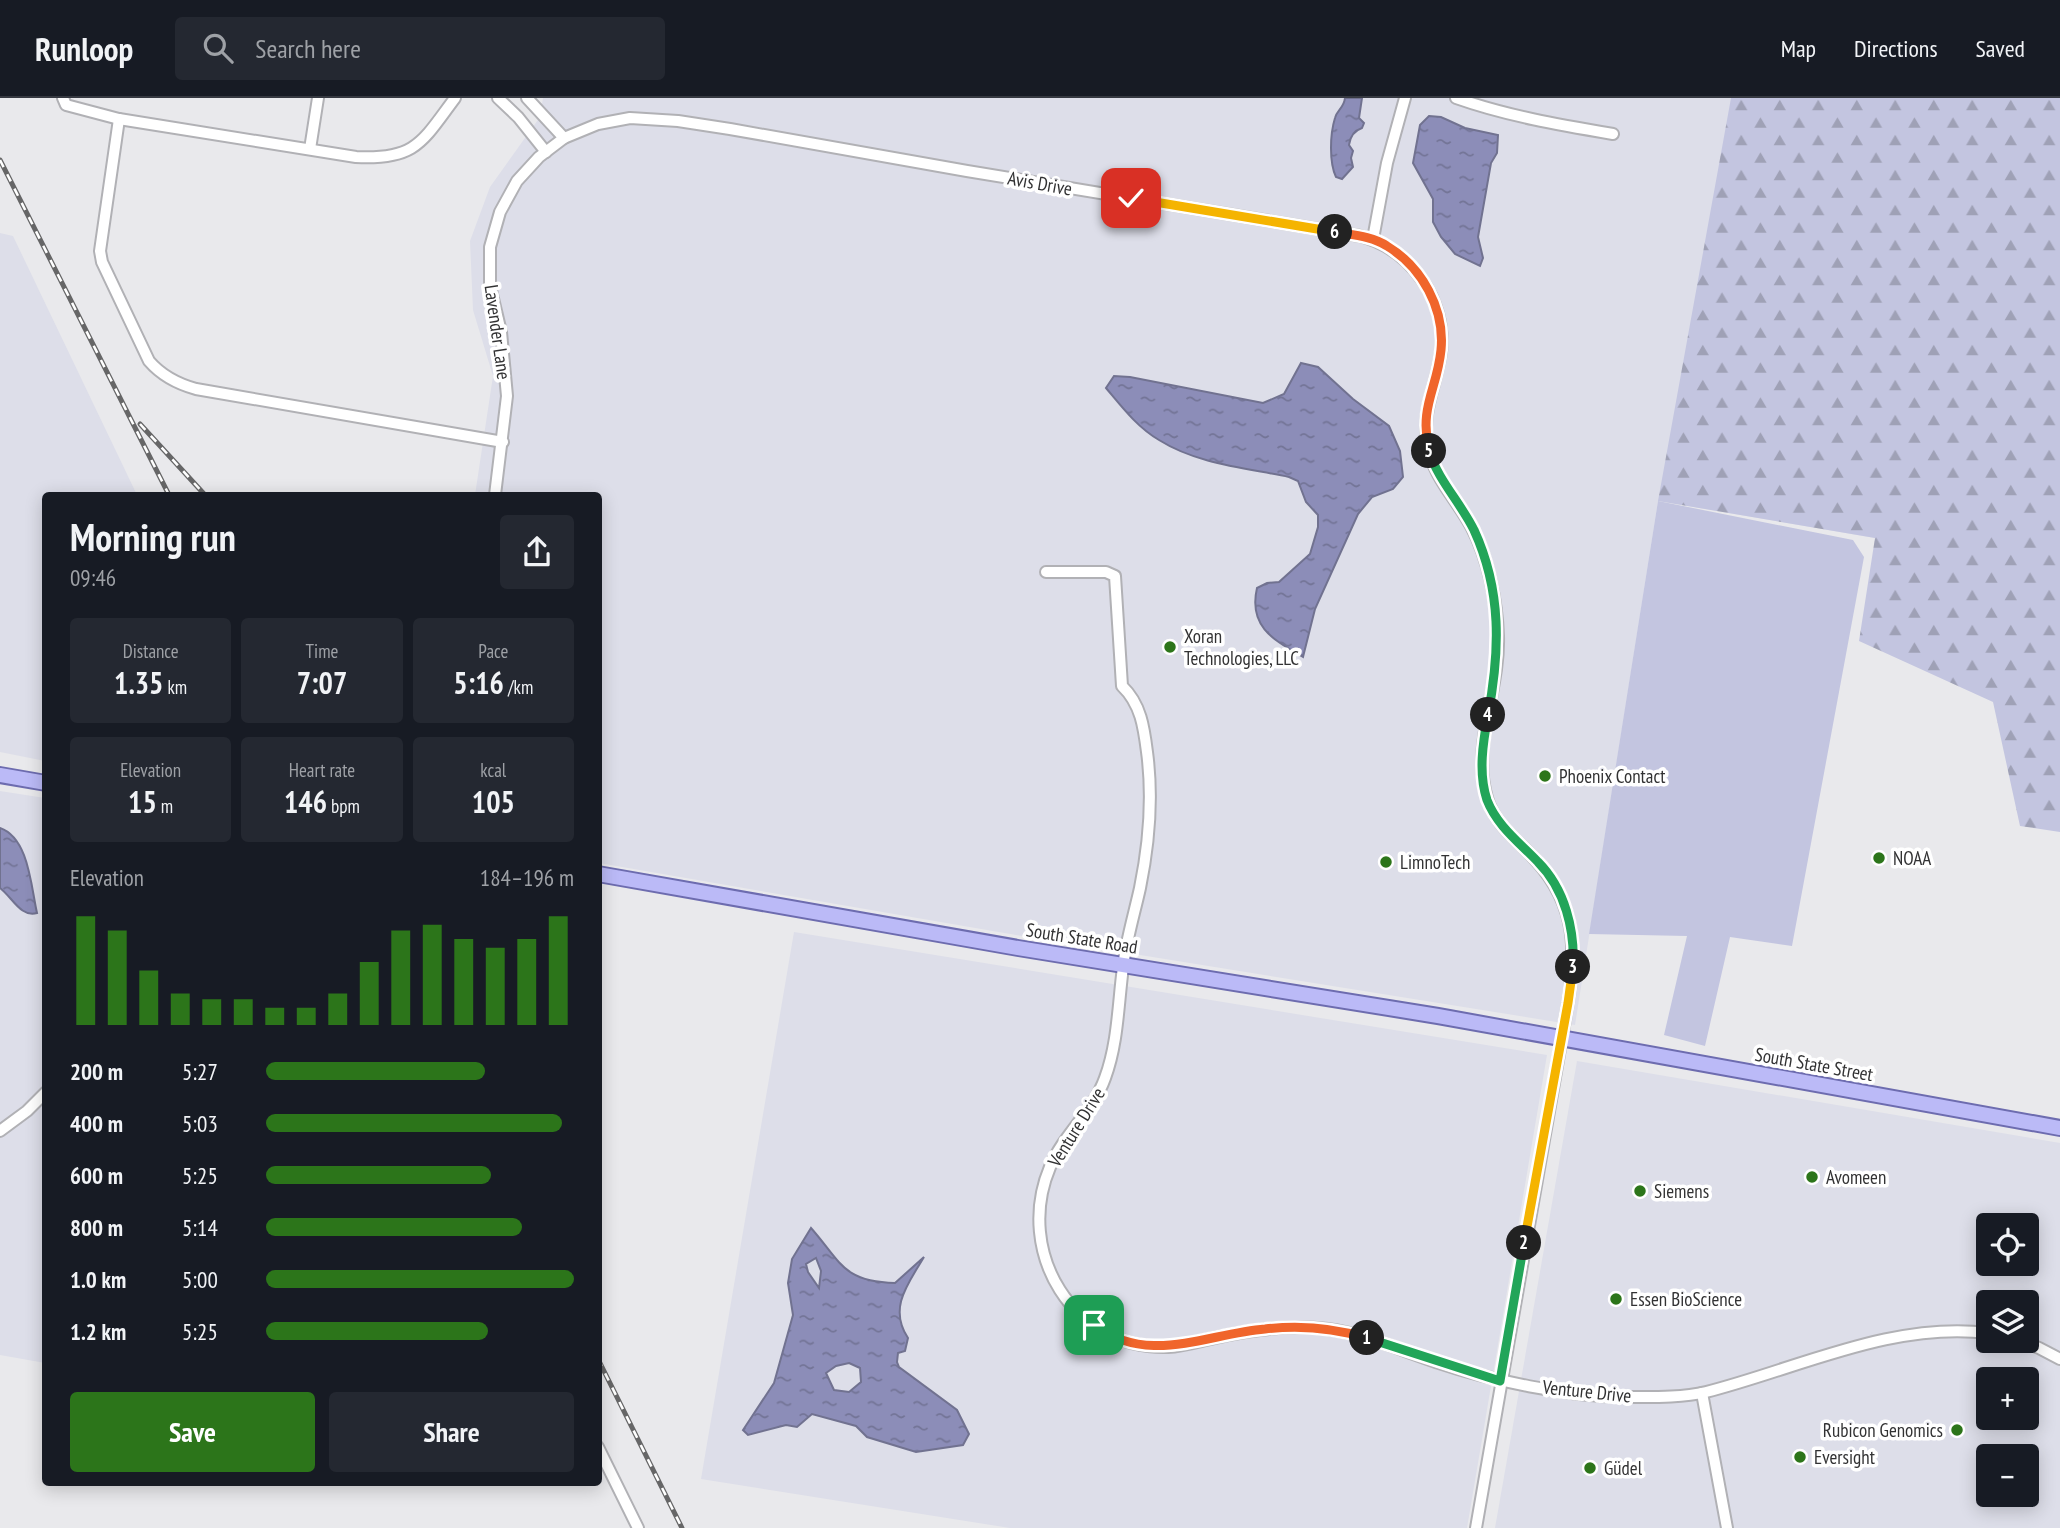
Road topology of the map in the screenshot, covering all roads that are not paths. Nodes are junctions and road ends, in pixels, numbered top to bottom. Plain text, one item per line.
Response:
1 (63, 98) edge
2 (318, 98) edge
3 (455, 98) edge
4 (498, 98) edge
5 (527, 98) edge
6 (1405, 98) edge
7 (1456, 98) edge
8 (119, 119) junction
9 (713, 127) joint
10 (1613, 134) dead end
11 (564, 138) junction
12 (310, 149) junction
13 (546, 152) junction
14 (1373, 239) junction
15 (503, 442) junction
16 (495, 492) edge
17 (1046, 572) dead end
18 (0, 775) edge
19 (42, 782) edge
20 (602, 875) edge
21 (1123, 964) junction
22 (1561, 1038) junction
23 (42, 1096) edge
24 (2060, 1128) edge
25 (0, 1131) edge
26 (1976, 1331) edge
27 (2039, 1348) edge
28 (2060, 1359) edge
29 (1500, 1381) junction
30 (1702, 1393) junction
31 (602, 1455) edge
32 (638, 1528) edge
33 (1476, 1528) edge
34 (1727, 1528) edge

1 - 8 street
2 - 12 street
3 - 12 street
4 - 13 street
5 - 11 street
6 - 14 street
7 - 10 street
8 - 12 street
8 - 15 street
9 - 11 street, Lavender Lane
9 - 14 street, Avis Drive
11 - 13 street, Lavender Lane
13 - 15 street, Lavender Lane
14 - 22 street, Avis Drive
15 - 16 street, Lavender Lane
17 - 21 street, Venture Drive
18 - 19 main road
20 - 21 main road, South State Road
21 - 22 main road, South State Road
21 - 29 street, Venture Drive
22 - 24 main road, South State Street
22 - 29 street, Avis Drive
23 - 25 street
26 - 30 street, Venture Drive
27 - 28 street
29 - 30 street, Venture Drive
29 - 33 street, Avis Drive
30 - 34 street
31 - 32 street

